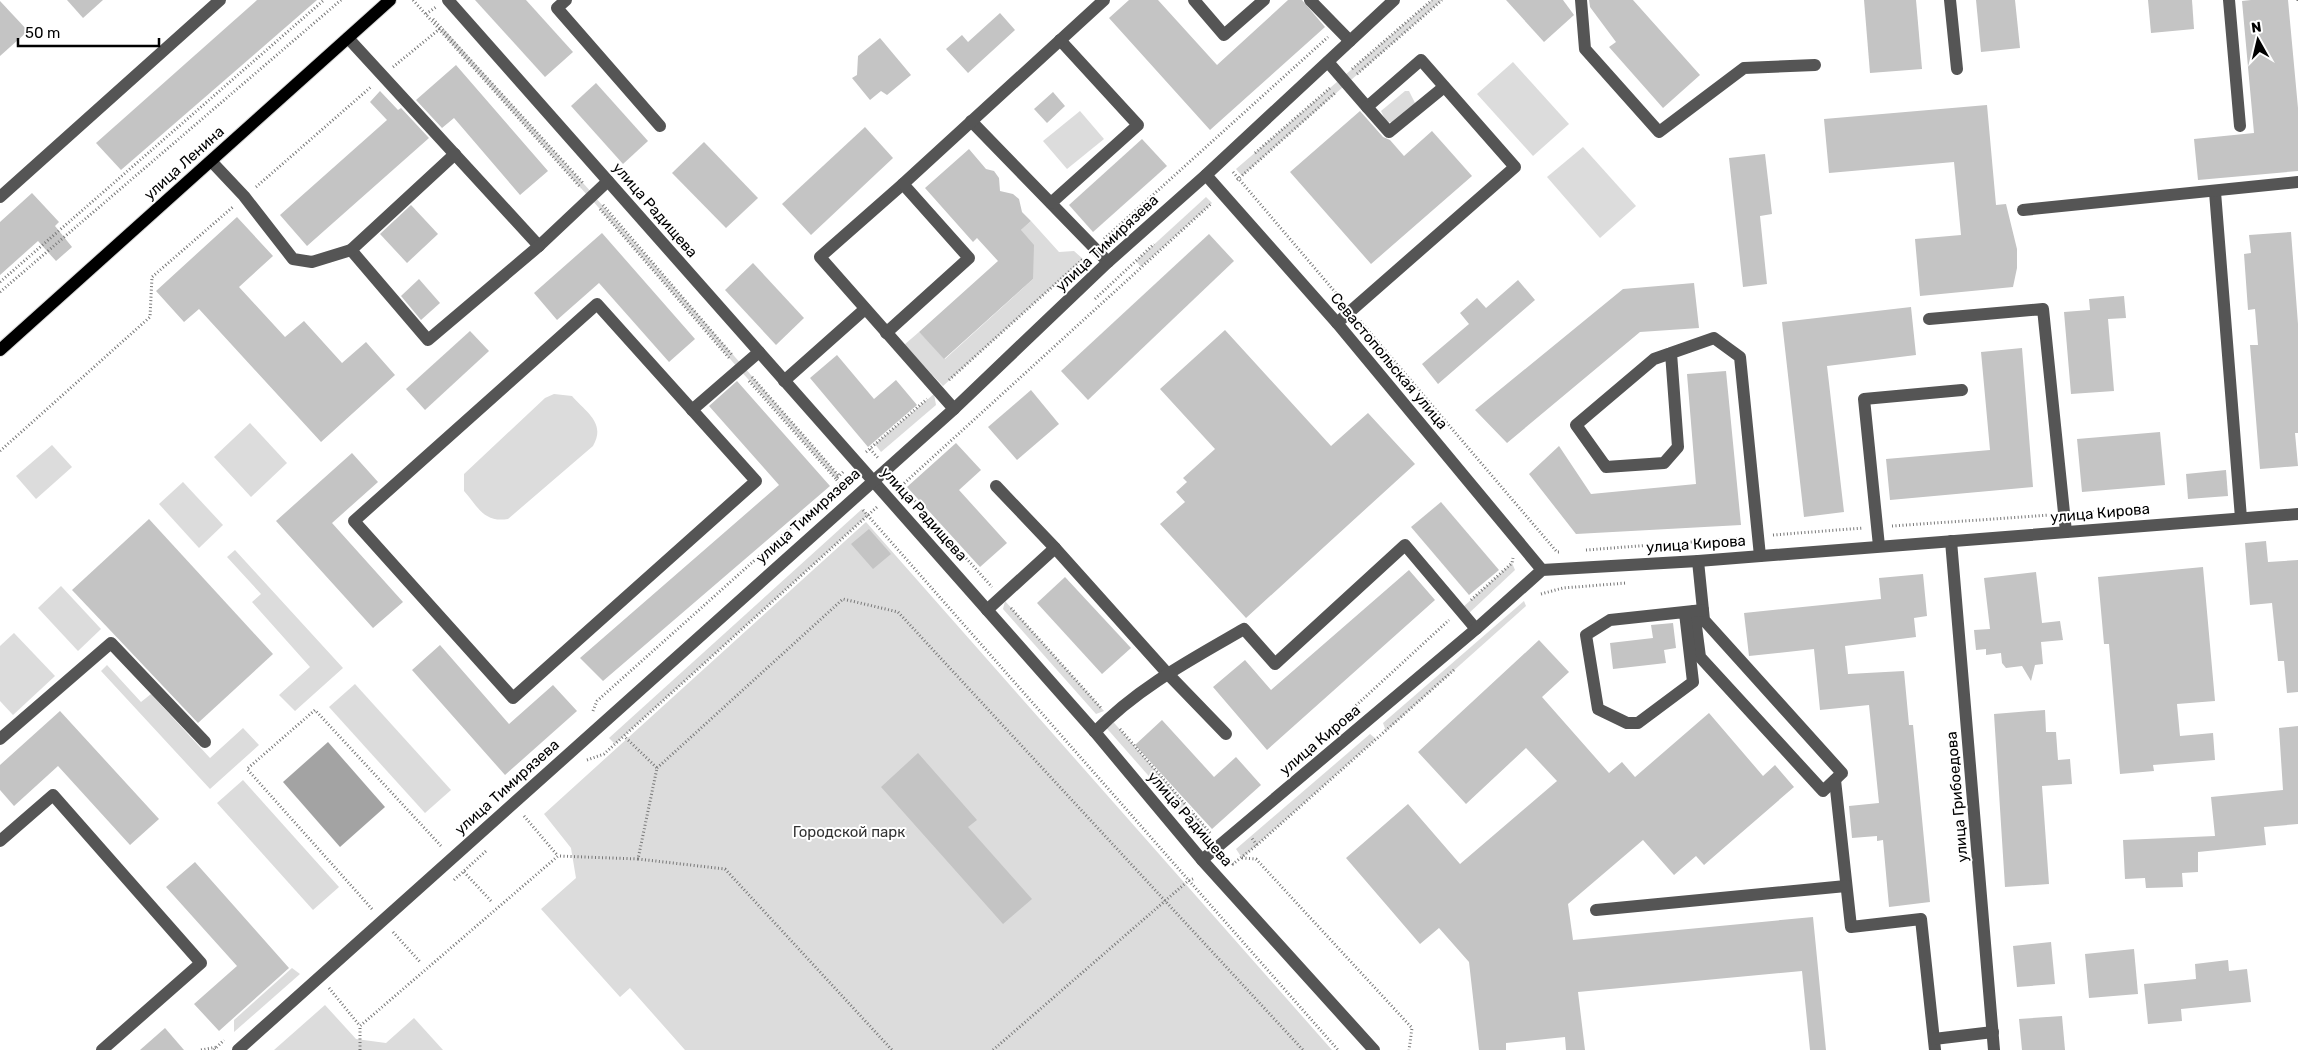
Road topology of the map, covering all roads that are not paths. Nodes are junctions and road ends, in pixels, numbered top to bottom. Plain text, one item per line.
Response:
1 (220, 0) edge
2 (390, 0) edge
3 (448, 0) edge
4 (566, 0) edge
5 (1104, 0) edge
6 (1194, 0) edge
7 (1264, 0) edge
8 (1310, 0) edge
9 (1394, 0) edge
10 (1581, 0) edge
11 (1950, 0) edge
12 (2229, 0) edge
13 (348, 38) junction
14 (1060, 40) junction
15 (1350, 41) junction
16 (1328, 62) junction
17 (1815, 65) dead end
18 (1957, 69) dead end
19 (1444, 87) junction
20 (1367, 107) junction
21 (971, 121) junction
22 (660, 126) dead end
23 (2240, 126) dead end
24 (455, 154) junction
25 (211, 161) junction
26 (1206, 175) junction
27 (608, 181) junction
28 (2298, 182) edge
29 (902, 184) junction
30 (2215, 192) junction
31 (0, 198) edge
32 (1051, 204) junction
33 (2023, 210) dead end
34 (539, 246) junction
35 (351, 250) junction
36 (1108, 262) junction
37 (865, 309) junction
38 (1929, 318) dead end
39 (1337, 323) junction
40 (886, 333) junction
41 (0, 350) edge
42 (759, 352) junction
43 (1672, 352) junction
44 (784, 381) junction
45 (1962, 390) dead end
46 (954, 409) junction
47 (692, 410) junction
48 (872, 480) junction
49 (996, 486) dead end
50 (2298, 514) edge
51 (2241, 518) junction
52 (2066, 532) junction
53 (1951, 541) junction
54 (1879, 546) junction
55 (1055, 548) junction
56 (1760, 556) junction
57 (1698, 561) junction
58 (1542, 570) junction
59 (987, 610) junction
60 (1694, 611) junction
61 (1476, 629) junction
62 (1167, 673) junction
63 (1095, 732) junction
64 (1226, 734) dead end
65 (0, 739) edge
66 (205, 742) dead end
67 (1835, 780) junction
68 (0, 841) edge
69 (1202, 860) junction
70 (1846, 886) junction
71 (1596, 910) dead end
72 (1993, 1032) junction
73 (1935, 1044) edge
74 (102, 1050) edge
75 (238, 1050) edge
76 (1374, 1050) edge
77 (1994, 1050) edge

1 - 31 street
2 - 13 main road, улица Ленина
3 - 27 street, улица Радищева
4 - 22 street
5 - 14 street
6 - 7 street
8 - 15 street
9 - 15 street, улица Тимирязева
10 - 17 street
11 - 18 street
12 - 23 street
13 - 24 street
13 - 25 main road, улица Ленина
14 - 21 street
14 - 32 street
15 - 16 street, улица Тимирязева
16 - 20 street
16 - 26 street, улица Тимирязева
19 - 20 street
19 - 20 street
19 - 39 street
21 - 29 street
21 - 32 street
24 - 34 street
24 - 35 street
25 - 35 street
25 - 41 main road, улица Ленина
26 - 36 street, улица Тимирязева
26 - 39 street, Севастопольская улица
27 - 34 street
27 - 42 street, улица Радищева
28 - 30 street
29 - 37 street
29 - 40 street
30 - 33 street
30 - 51 street
32 - 36 street
34 - 35 street
36 - 46 street, улица Тимирязева
37 - 40 street
37 - 44 street
38 - 52 street
39 - 58 street, Севастопольская улица
40 - 46 street
42 - 44 street, улица Радищева
42 - 47 street
43 - 43 street
43 - 56 street
44 - 48 street, улица Радищева
45 - 54 street
46 - 48 street, улица Тимирязева
47 - 47 street
48 - 59 street, улица Радищева
48 - 75 street, улица Тимирязева
49 - 55 street
50 - 51 street, улица Кирова
51 - 52 street, улица Кирова
52 - 53 street, улица Кирова
53 - 54 street, улица Кирова
53 - 72 street, улица Грибоедова
54 - 56 street, улица Кирова
55 - 59 street
55 - 62 street
56 - 57 street, улица Кирова
57 - 58 street, улица Кирова
57 - 60 street
58 - 61 street, улица Кирова
59 - 63 street, улица Радищева
60 - 60 street
60 - 67 street
60 - 67 street
61 - 62 street
61 - 69 street, улица Кирова
62 - 63 street
62 - 64 street
63 - 69 street, улица Радищева
65 - 66 street
67 - 70 street
68 - 74 street
69 - 76 street, улица Радищева
70 - 71 street
70 - 73 street
72 - 73 street
72 - 77 street, улица Грибоедова

